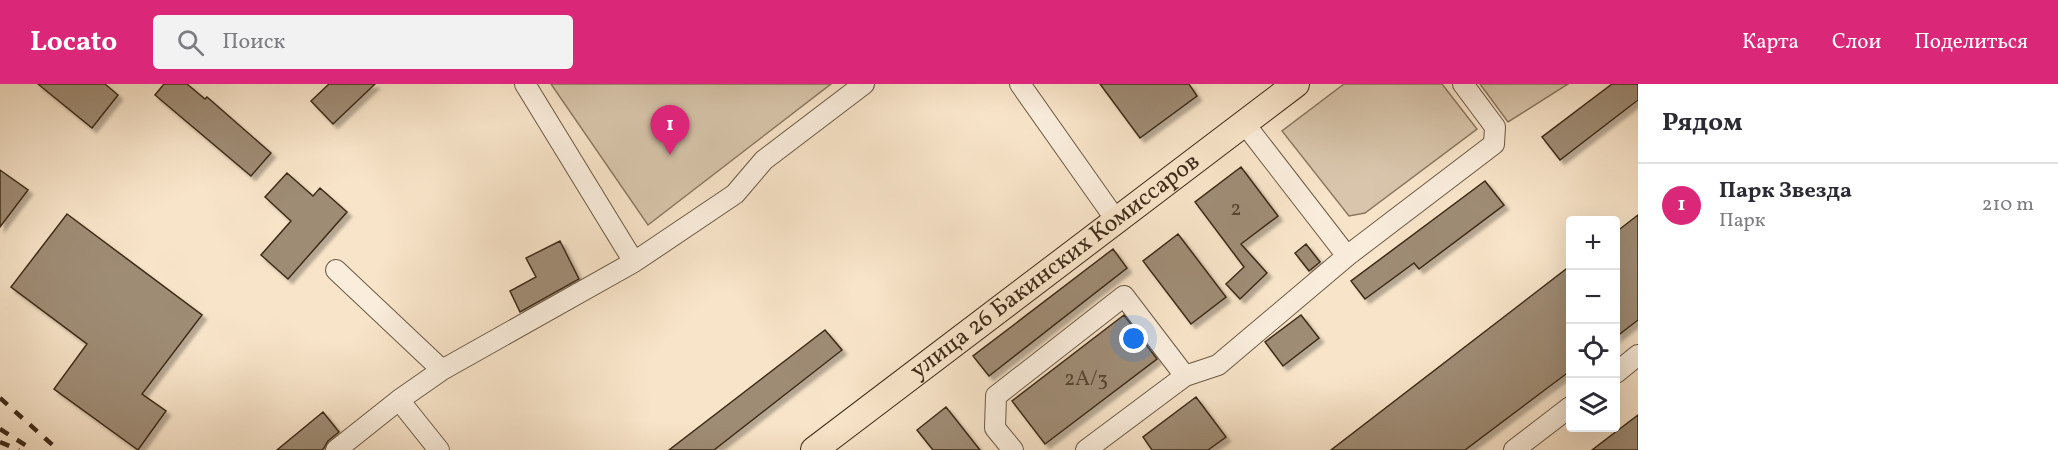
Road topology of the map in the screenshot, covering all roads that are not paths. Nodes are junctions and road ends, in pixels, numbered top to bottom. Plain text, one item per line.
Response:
1 (525, 84) edge
2 (864, 84) edge
3 (1020, 84) edge
4 (1296, 84) edge
5 (1463, 84) edge
6 (1244, 123) junction
7 (1116, 220) junction
8 (1347, 256) junction
9 (634, 262) junction
10 (336, 270) dead end
11 (1638, 355) edge
12 (442, 370) junction
13 (1620, 370) edge
14 (1185, 376) junction
15 (399, 400) junction
16 (1566, 410) edge
17 (336, 450) edge
18 (439, 450) edge
19 (814, 450) edge
20 (1013, 450) edge
21 (1086, 450) edge
22 (1514, 450) edge

1 - 9 lane
2 - 9 lane
3 - 7 lane
4 - 6 main road, улица 26 Бакинских Комиссаров
5 - 8 lane
6 - 7 main road, улица 26 Бакинских Комиссаров
6 - 8 lane
7 - 19 main road, улица 26 Бакинских Комиссаров
8 - 14 lane
9 - 12 lane
10 - 12 lane
11 - 13 lane
12 - 15 lane
14 - 20 lane
14 - 21 lane
15 - 17 lane
15 - 18 lane
16 - 22 lane

